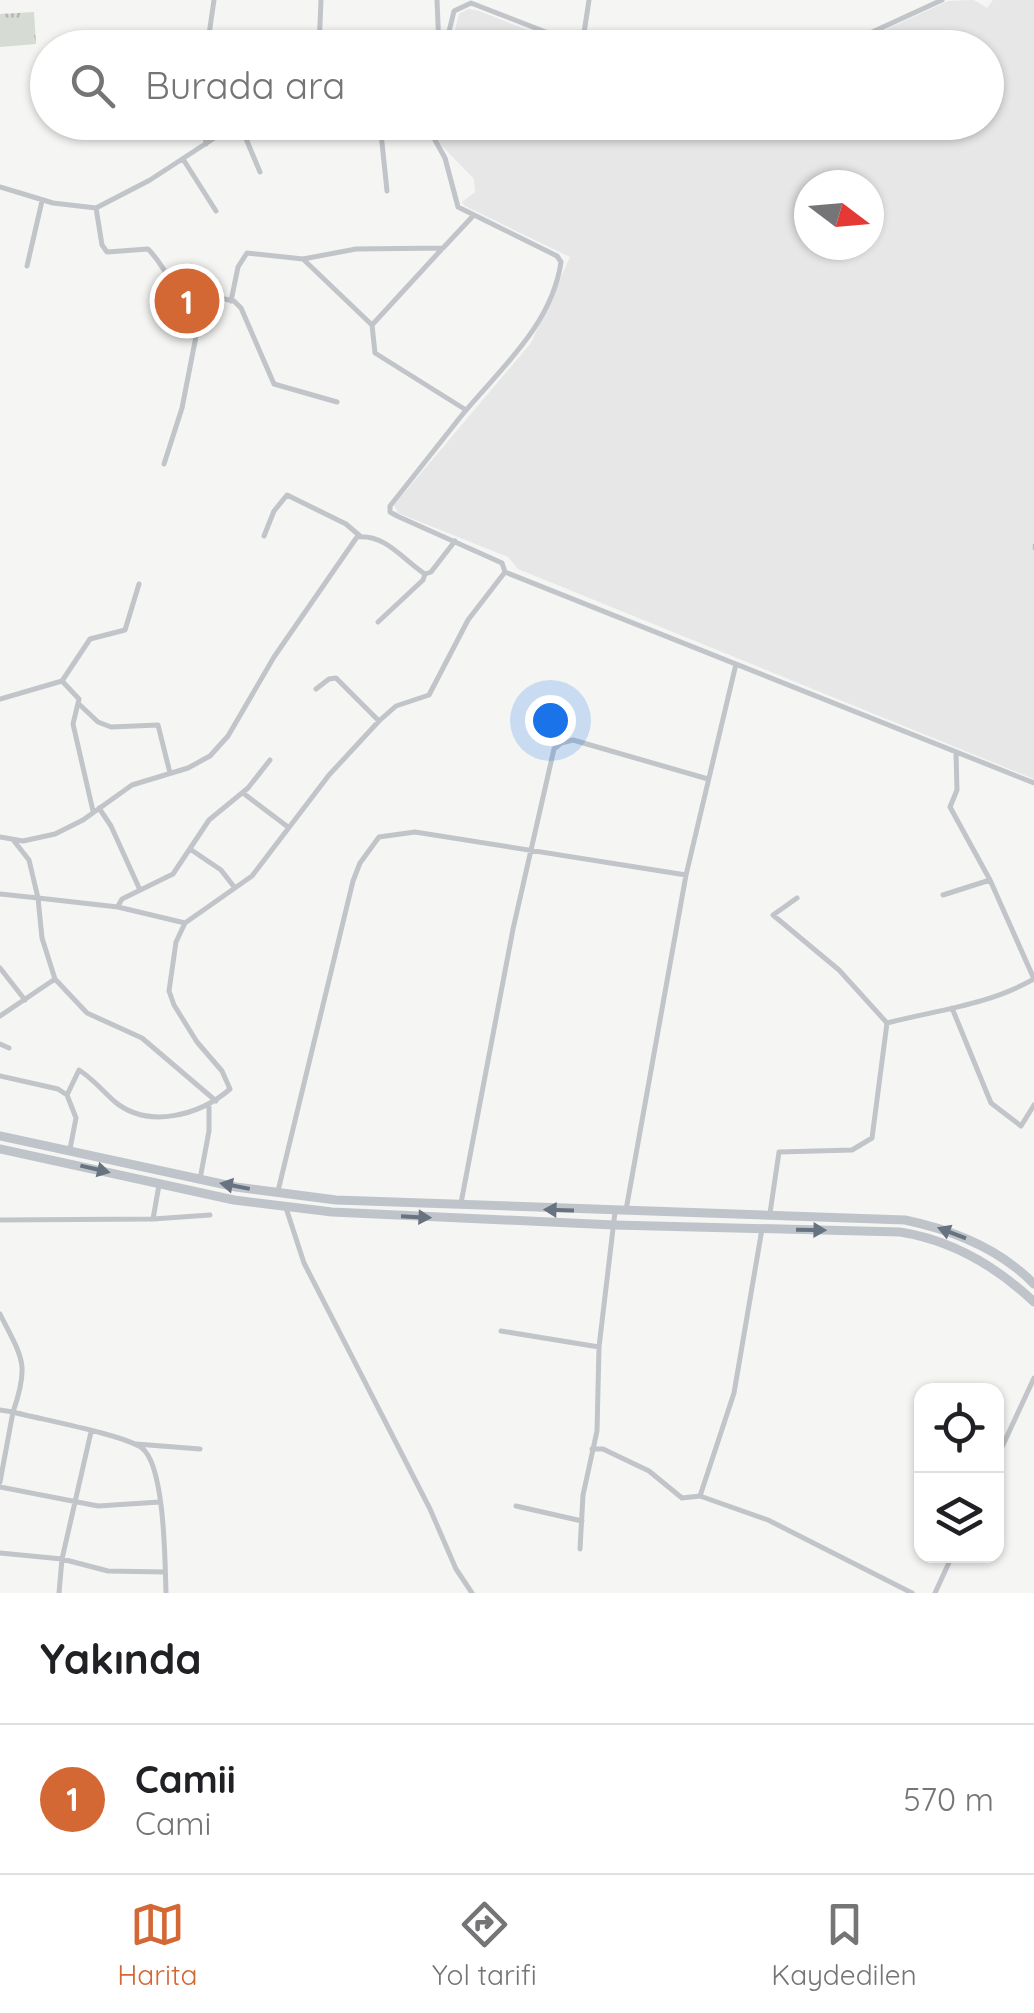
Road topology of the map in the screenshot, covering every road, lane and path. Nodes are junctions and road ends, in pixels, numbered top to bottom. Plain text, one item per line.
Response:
1 (214, 0) edge
2 (321, 0) edge
3 (437, 0) edge
4 (589, 0) edge
5 (942, 0) edge
6 (210, 30) edge
7 (320, 30) edge
8 (440, 30) edge
9 (448, 30) edge
10 (543, 30) edge
11 (586, 30) edge
12 (875, 30) edge
13 (205, 140) edge
14 (211, 140) edge
15 (246, 140) edge
16 (382, 140) edge
17 (434, 140) edge
18 (206, 144) junction
19 (183, 159) junction
20 (260, 172) dead end
21 (0, 187) edge
22 (387, 190) dead end
23 (42, 200) junction
24 (96, 208) junction
25 (216, 211) dead end
26 (474, 215) junction
27 (443, 248) junction
28 (303, 260) junction
29 (27, 266) dead end
30 (200, 294) junction
31 (231, 300) junction
32 (372, 325) junction
33 (338, 402) dead end
34 (466, 410) junction
35 (164, 464) dead end
36 (264, 536) dead end
37 (360, 536) junction
38 (455, 541) junction
39 (505, 572) junction
40 (426, 574) junction
41 (139, 584) dead end
42 (378, 622) dead end
43 (736, 664) junction
44 (62, 680) junction
45 (316, 689) dead end
46 (0, 699) edge
47 (80, 705) junction
48 (379, 722) junction
49 (956, 752) junction
50 (270, 760) dead end
51 (170, 774) junction
52 (708, 779) junction
53 (1034, 783) edge
54 (243, 793) junction
55 (96, 810) junction
56 (288, 827) junction
57 (0, 837) edge
58 (13, 840) junction
59 (190, 849) junction
60 (530, 849) junction
61 (686, 875) junction
62 (990, 880) junction
63 (235, 888) junction
64 (140, 890) junction
65 (0, 894) edge
66 (943, 895) dead end
67 (38, 898) junction
68 (797, 898) dead end
69 (118, 907) junction
70 (185, 924) junction
71 (0, 968) edge
72 (55, 979) junction
73 (1034, 979) edge
74 (25, 1000) junction
75 (952, 1008) junction
76 (0, 1016) edge
77 (888, 1023) junction
78 (0, 1044) edge
79 (10, 1048) dead end
80 (0, 1076) edge
81 (67, 1094) junction
82 (216, 1101) junction
83 (208, 1104) junction
84 (1034, 1105) edge
85 (0, 1136) edge
86 (0, 1149) edge
87 (70, 1150) junction
88 (200, 1179) junction
89 (159, 1183) junction
90 (278, 1194) junction
91 (460, 1206) junction
92 (286, 1208) junction
93 (620, 1212) junction
94 (210, 1215) dead end
95 (770, 1216) junction
96 (152, 1219) junction
97 (0, 1220) edge
98 (614, 1225) junction
99 (762, 1229) junction
100 (1034, 1284) edge
101 (1034, 1302) edge
102 (0, 1314) edge
103 (501, 1331) dead end
104 (599, 1347) junction
105 (1034, 1378) edge
106 (0, 1410) edge
107 (13, 1412) junction
108 (91, 1432) junction
109 (132, 1443) junction
110 (1004, 1443) edge
111 (200, 1449) dead end
112 (592, 1449) junction
113 (0, 1484) edge
114 (700, 1496) junction
115 (74, 1501) junction
116 (160, 1502) junction
117 (516, 1506) dead end
118 (583, 1521) junction
119 (580, 1549) dead end
120 (0, 1553) edge
121 (62, 1559) junction
122 (949, 1563) edge
123 (165, 1572) junction
124 (58, 1593) edge
125 (166, 1593) edge
126 (472, 1593) edge
127 (912, 1593) edge
128 (935, 1593) edge

1 - 6 street
2 - 7 street
3 - 8 street
4 - 11 street
5 - 12 street
9 - 10 street
13 - 18 street
14 - 18 street
15 - 20 street
16 - 22 street
17 - 26 street
18 - 19 street
19 - 24 street
19 - 25 street
21 - 23 street
23 - 24 street
23 - 29 street
24 - 30 street
26 - 27 street
26 - 34 street
27 - 28 street
27 - 32 street
28 - 31 street
28 - 32 street
30 - 31 street
30 - 35 street
31 - 33 street
32 - 34 street
34 - 38 street
36 - 37 street
37 - 40 street
37 - 51 street
38 - 39 street
38 - 40 street
39 - 43 street
39 - 48 street
40 - 42 street
41 - 44 street
43 - 49 street
43 - 52 street
44 - 46 street
44 - 47 street
45 - 48 street
47 - 51 street
47 - 55 street
48 - 56 street
49 - 53 street
49 - 62 street
50 - 54 street
51 - 55 street
52 - 60 street
52 - 61 street
54 - 56 street
54 - 59 street
55 - 58 street
55 - 64 street
56 - 63 street
57 - 58 street
58 - 67 street
59 - 63 street
59 - 64 street
60 - 61 street
60 - 90 street
60 - 91 street
61 - 93 street
62 - 66 street
62 - 73 street
63 - 70 street
64 - 69 street
65 - 67 street
67 - 69 street
67 - 72 street
68 - 77 street
69 - 70 street
70 - 82 street
71 - 74 street
72 - 74 street
72 - 82 street
73 - 75 street
74 - 76 street
75 - 77 street
75 - 84 street
77 - 95 street
78 - 79 street
80 - 81 street
81 - 83 street
81 - 87 street
82 - 83 street
83 - 88 street
85 - 87 main road
86 -> 89 main road
87 - 88 main road
90 -> 88 main road
89 - 92 main road
89 - 96 street
90 - 91 main road
93 -> 91 main road
92 -> 98 main road
92 - 126 street
93 - 95 main road
93 - 98 street
94 - 96 street
100 -> 95 main road
96 - 97 street
98 - 99 main road
98 - 104 street
99 -> 101 main road
99 - 114 street
102 - 107 street
103 - 104 street
104 - 112 street
105 - 110 street
106 - 107 street
107 - 108 street
107 - 113 street
108 - 109 street
108 - 115 street
109 - 111 street
109 - 116 street
112 - 114 street
112 - 118 street
113 - 115 street
114 - 127 street
115 - 116 street
115 - 121 street
116 - 123 street
117 - 118 street
118 - 119 street
120 - 121 street
121 - 123 street
121 - 124 street
122 - 128 street
123 - 125 street

